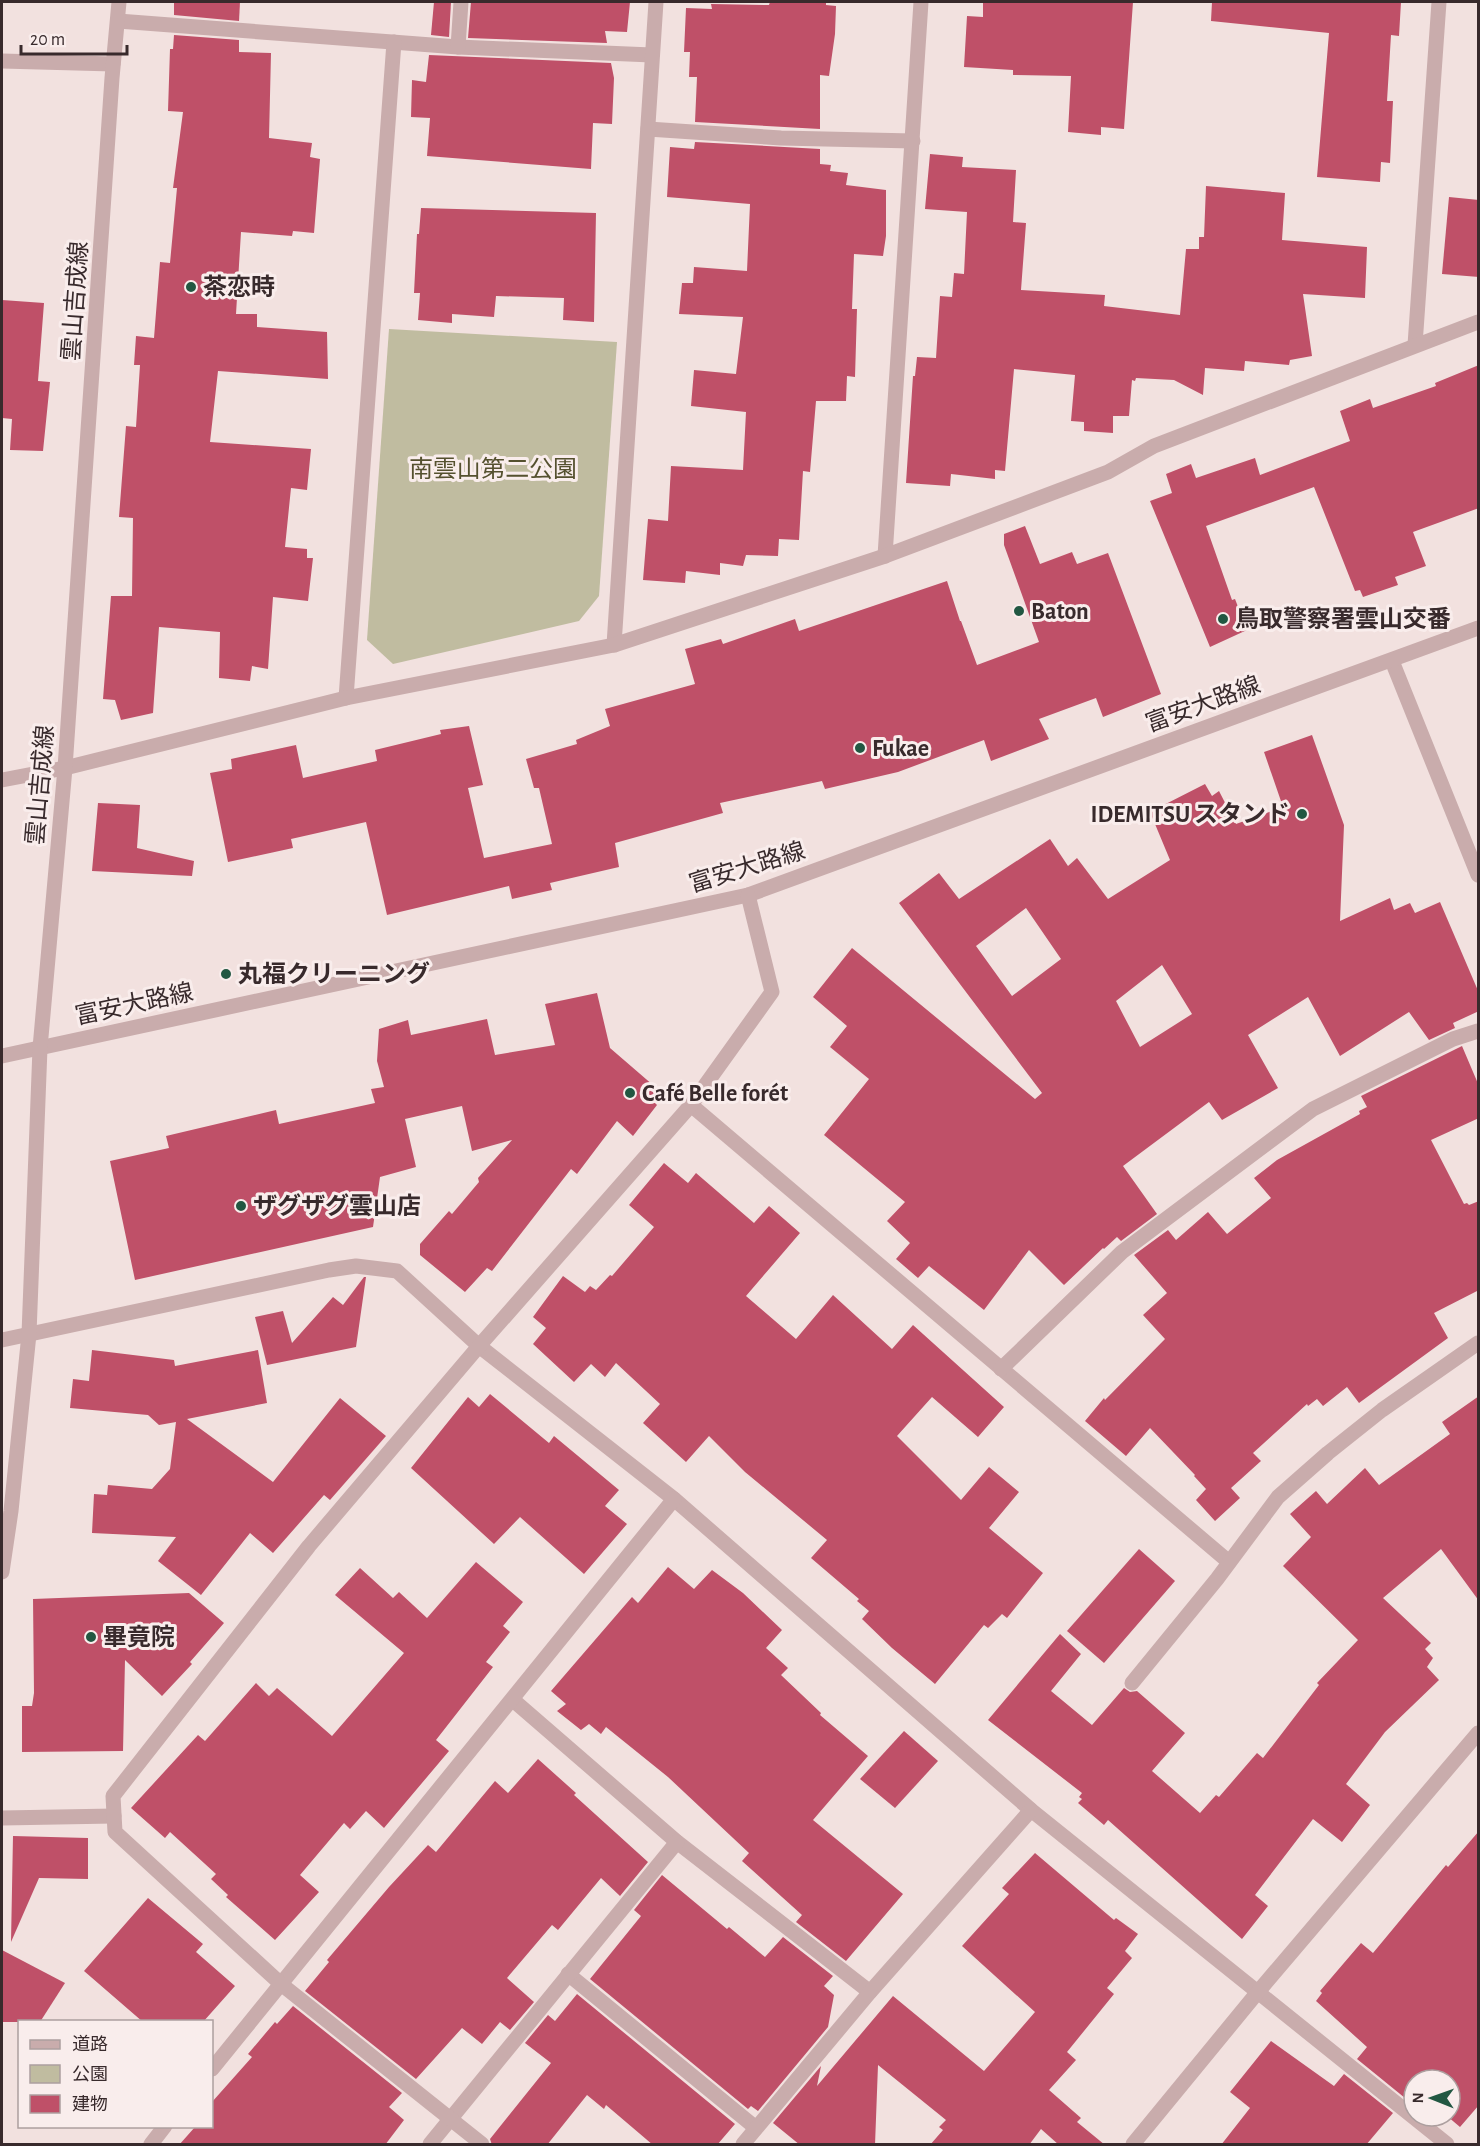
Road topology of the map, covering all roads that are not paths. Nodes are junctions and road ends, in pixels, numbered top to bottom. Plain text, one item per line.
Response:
1 (119, 2) edge
2 (461, 2) edge
3 (656, 2) edge
4 (921, 2) edge
5 (1439, 2) edge
6 (118, 21) junction
7 (394, 42) junction
8 (458, 47) junction
9 (652, 55) junction
10 (2, 61) edge
11 (113, 64) junction
12 (648, 129) junction
13 (913, 141) junction
14 (1479, 322) edge
15 (1416, 345) junction
16 (885, 556) junction
17 (1479, 628) edge
18 (614, 645) junction
19 (1392, 661) junction
20 (346, 698) junction
21 (65, 768) junction
22 (2, 780) edge
23 (1479, 874) edge
24 (748, 895) junction
25 (1479, 1031) edge
26 (40, 1048) junction
27 (2, 1056) edge
28 (691, 1105) junction
29 (29, 1334) junction
30 (2, 1340) edge
31 (1479, 1343) edge
32 (479, 1346) junction
33 (1001, 1369) junction
34 (674, 1499) junction
35 (1229, 1562) junction
36 (2, 1572) edge
37 (1132, 1683) dead end
38 (513, 1700) junction
39 (1479, 1733) edge
40 (1031, 1810) junction
41 (114, 1816) junction
42 (2, 1818) edge
43 (677, 1842) junction
44 (568, 1974) junction
45 (281, 1984) junction
46 (870, 1992) junction
47 (1257, 1993) junction
48 (213, 2068) edge
49 (452, 2119) junction
50 (164, 2128) edge
51 (756, 2128) junction
52 (151, 2145) edge
53 (430, 2145) edge
54 (482, 2145) edge
55 (742, 2145) edge
56 (1133, 2145) edge
57 (1447, 2145) edge

1 - 6 street, 雲山吉成線
2 - 8 street
3 - 9 street
4 - 13 street
5 - 15 street
6 - 7 street
6 - 11 street, 雲山吉成線
7 - 8 street
7 - 20 street
8 - 9 street
9 - 12 street
10 - 11 street
11 - 21 street, 雲山吉成線
12 - 13 street
12 - 18 street
13 - 16 street
14 - 15 street
15 - 16 street
16 - 18 street
17 - 19 street, 富安大路線
18 - 20 street
19 - 23 street
19 - 24 street, 富安大路線
20 - 21 street
21 - 22 street
21 - 26 street, 雲山吉成線
24 - 26 street, 富安大路線
24 - 28 street
25 - 33 street
26 - 27 street, 富安大路線
26 - 29 street, 雲山吉成線
28 - 32 street
28 - 33 street
29 - 30 street
29 - 32 street
29 - 36 street, 雲山吉成線
31 - 35 street
32 - 34 street
32 - 41 street
33 - 35 street
34 - 38 street
34 - 40 street
35 - 37 street
38 - 43 street
38 - 45 street
39 - 47 street
40 - 46 street
40 - 47 street
41 - 42 street
41 - 45 street
43 - 44 street
43 - 46 street
44 - 49 street
44 - 51 street
45 - 48 street
45 - 49 street
46 - 51 street
47 - 56 street
47 - 57 street
49 - 53 street
49 - 54 street
50 - 52 street
51 - 55 street

